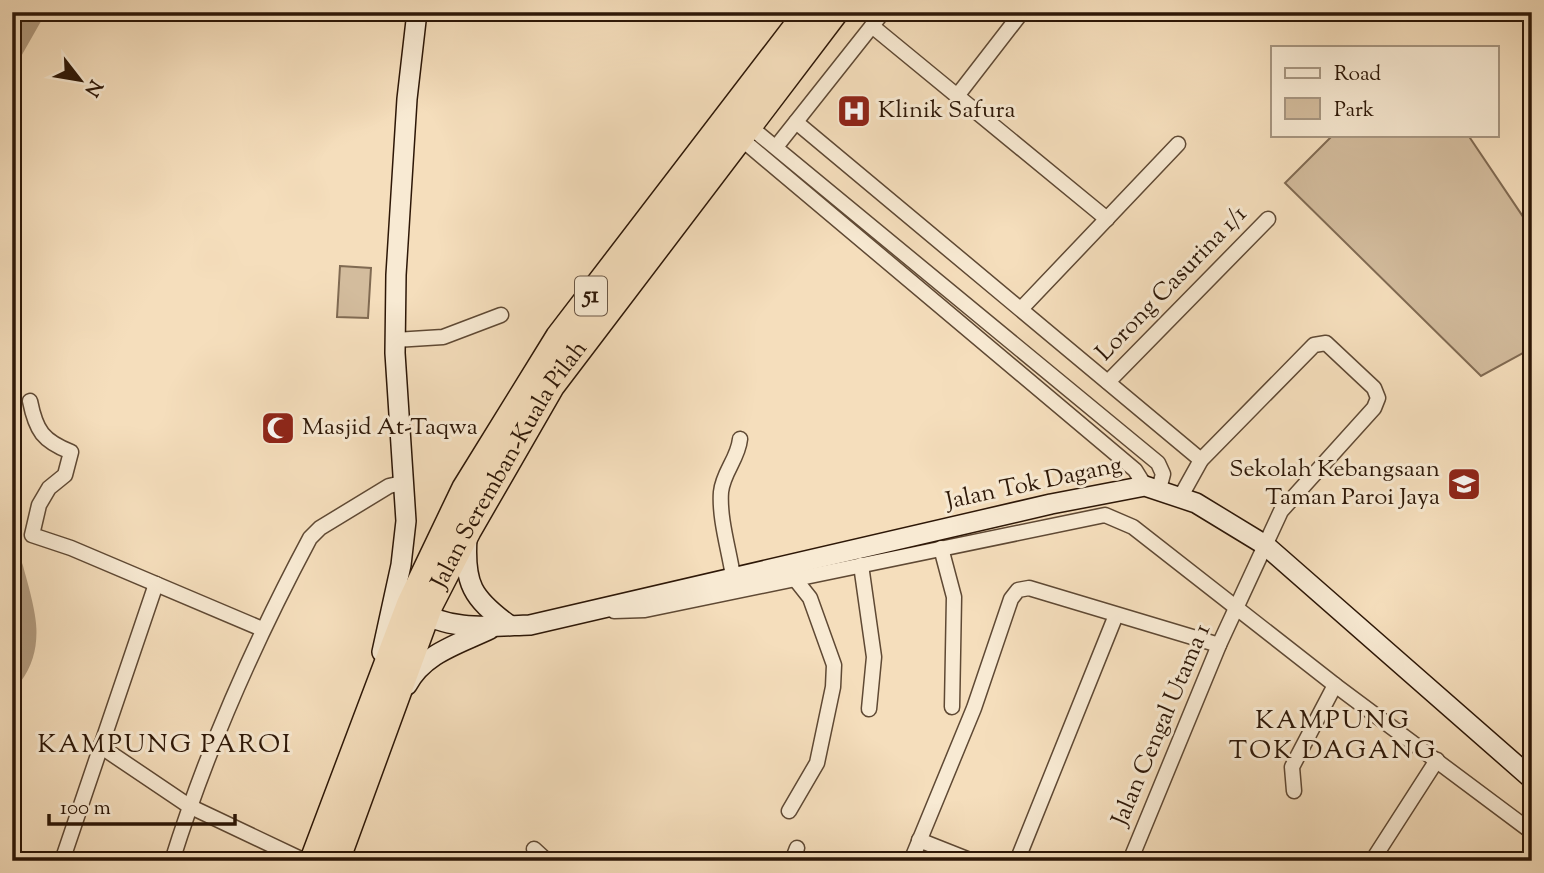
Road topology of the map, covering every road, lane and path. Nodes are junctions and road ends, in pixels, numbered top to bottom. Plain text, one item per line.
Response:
1 (417, 12) edge
2 (808, 12) edge
3 (835, 12) edge
4 (883, 12) edge
5 (1022, 12) edge
6 (872, 26) junction
7 (957, 96) junction
8 (796, 121) junction
9 (744, 131) junction
10 (1178, 144) dead end
11 (776, 147) junction
12 (1107, 219) junction
13 (1269, 219) dead end
14 (1021, 309) junction
15 (501, 316) dead end
16 (395, 340) junction
17 (1108, 382) junction
18 (30, 401) dead end
19 (740, 439) dead end
20 (1201, 460) junction
21 (402, 484) junction
22 (1152, 487) junction
23 (1181, 496) junction
24 (468, 530) junction
25 (1265, 545) junction
26 (941, 548) junction
27 (861, 565) junction
28 (733, 576) junction
29 (795, 579) junction
30 (156, 584) junction
31 (422, 608) junction
32 (599, 608) junction
33 (1237, 608) junction
34 (1116, 615) junction
35 (503, 625) junction
36 (262, 629) junction
37 (1219, 645) junction
38 (1335, 685) junction
39 (952, 707) dead end
40 (869, 709) dead end
41 (379, 717) junction
42 (100, 746) junction
43 (1437, 760) junction
44 (1532, 779) edge
45 (1294, 791) dead end
46 (189, 806) junction
47 (789, 811) dead end
48 (1532, 832) edge
49 (919, 840) junction
50 (534, 849) dead end
51 (1375, 860) edge
52 (62, 861) edge
53 (172, 861) edge
54 (305, 861) edge
55 (313, 861) edge
56 (335, 861) edge
57 (547, 861) edge
58 (911, 861) edge
59 (972, 861) edge
60 (1017, 861) edge
61 (1130, 861) edge

1 - 16 street
2 - 31 highway, Jalan Seremban-Kuala Pilah / 51
3 - 9 highway, Jalan Seremban-Kuala Pilah / 51
4 - 6 street
5 - 7 street
6 - 7 street
6 - 8 street
7 - 12 street
8 - 11 street
8 - 14 street
9 - 11 street
9 - 22 street
9 - 24 highway, Jalan Seremban-Kuala Pilah / 51
10 - 12 street
11 - 22 street
12 - 14 street
13 - 17 street, Lorong Casurina 1/1
14 - 17 street
15 - 16 street
16 - 21 street
17 - 20 street
18 - 30 street
19 - 28 street
20 - 23 street, Jalan Cengal Utama 1
20 - 25 street, Jalan Cengal Utama 1
21 - 36 street
21 - 41 street
22 - 23 street, Jalan Tok Dagang
22 - 28 street, Jalan Tok Dagang
23 - 25 street, Jalan Tok Dagang
24 - 31 highway, Jalan Seremban-Kuala Pilah / 51
24 - 35 street
25 - 33 street, Jalan Cengal Utama 1
25 - 44 street, Jalan Tok Dagang
26 - 27 street
26 - 33 street
26 - 39 street
27 - 29 street
27 - 40 street
28 - 32 street, Jalan Tok Dagang
29 - 32 street
29 - 47 street
30 - 36 street
30 - 42 street
31 - 35 street, Jalan Tok Dagang
31 - 41 highway, Jalan Seremban-Kuala Pilah / 51
32 - 35 street, Jalan Tok Dagang
33 - 37 street, Jalan Cengal Utama 1
33 - 38 street
34 - 37 street
34 - 49 street
34 - 60 street
35 - 41 street
36 - 46 street
37 - 61 street, Jalan Cengal Utama 1
38 - 43 street
38 - 45 street
41 - 55 highway, Jalan Seremban-Kuala Pilah / 51
41 - 56 highway, Jalan Seremban-Kuala Pilah / 51
42 - 46 street
42 - 52 street
43 - 48 street
43 - 51 street
46 - 53 street
46 - 54 street
49 - 58 street
49 - 59 street
50 - 57 street

